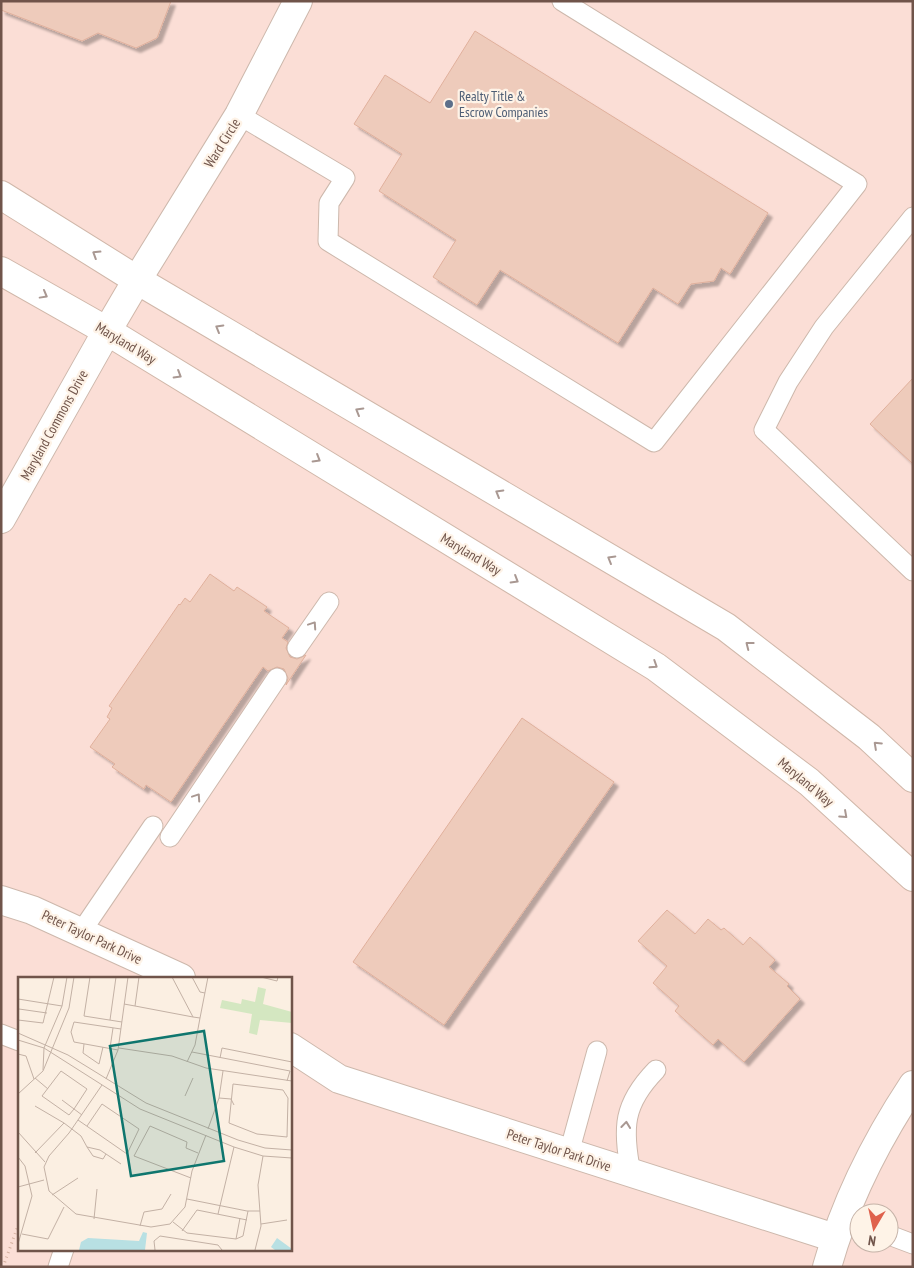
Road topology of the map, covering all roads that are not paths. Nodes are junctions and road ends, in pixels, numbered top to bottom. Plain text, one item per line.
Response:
1 (298, 1) edge
2 (562, 1) edge
3 (239, 115) junction
4 (1, 195) edge
5 (913, 217) edge
6 (1, 271) edge
7 (137, 280) junction
8 (106, 331) junction
9 (1, 519) edge
10 (913, 571) edge
11 (329, 602) dead end
12 (297, 648) dead end
13 (277, 678) dead end
14 (913, 778) edge
15 (153, 826) dead end
16 (170, 837) dead end
17 (913, 877) edge
18 (1, 900) edge
19 (81, 932) junction
20 (179, 977) edge
21 (1, 1034) edge
22 (18, 1040) edge
23 (291, 1048) edge
24 (596, 1051) dead end
25 (656, 1070) dead end
26 (913, 1085) edge
27 (569, 1153) junction
28 (631, 1173) junction
29 (846, 1226) edge
30 (899, 1239) edge
31 (913, 1244) edge
32 (64, 1250) edge
33 (58, 1267) edge
34 (827, 1267) edge

1 - 3 main road, Ward Circle
2 - 3 lane
3 - 7 main road, Ward Circle
7 -> 4 main road
5 - 10 lane
6 -> 8 main road, Maryland Way
7 - 8 main road, Ward Circle
14 -> 7 main road
8 - 9 main road, Maryland Commons Drive
8 -> 17 main road, Maryland Way
12 -> 11 lane
16 -> 13 lane
15 - 19 lane
18 - 19 main road, Peter Taylor Park Drive
19 - 20 main road, Peter Taylor Park Drive
21 - 22 lane
23 - 27 main road, Peter Taylor Park Drive
24 - 27 lane
28 -> 25 lane
26 - 29 main road
27 - 28 main road, Peter Taylor Park Drive
28 - 29 main road, Peter Taylor Park Drive
29 - 34 main road
30 - 31 lane
32 - 33 lane

